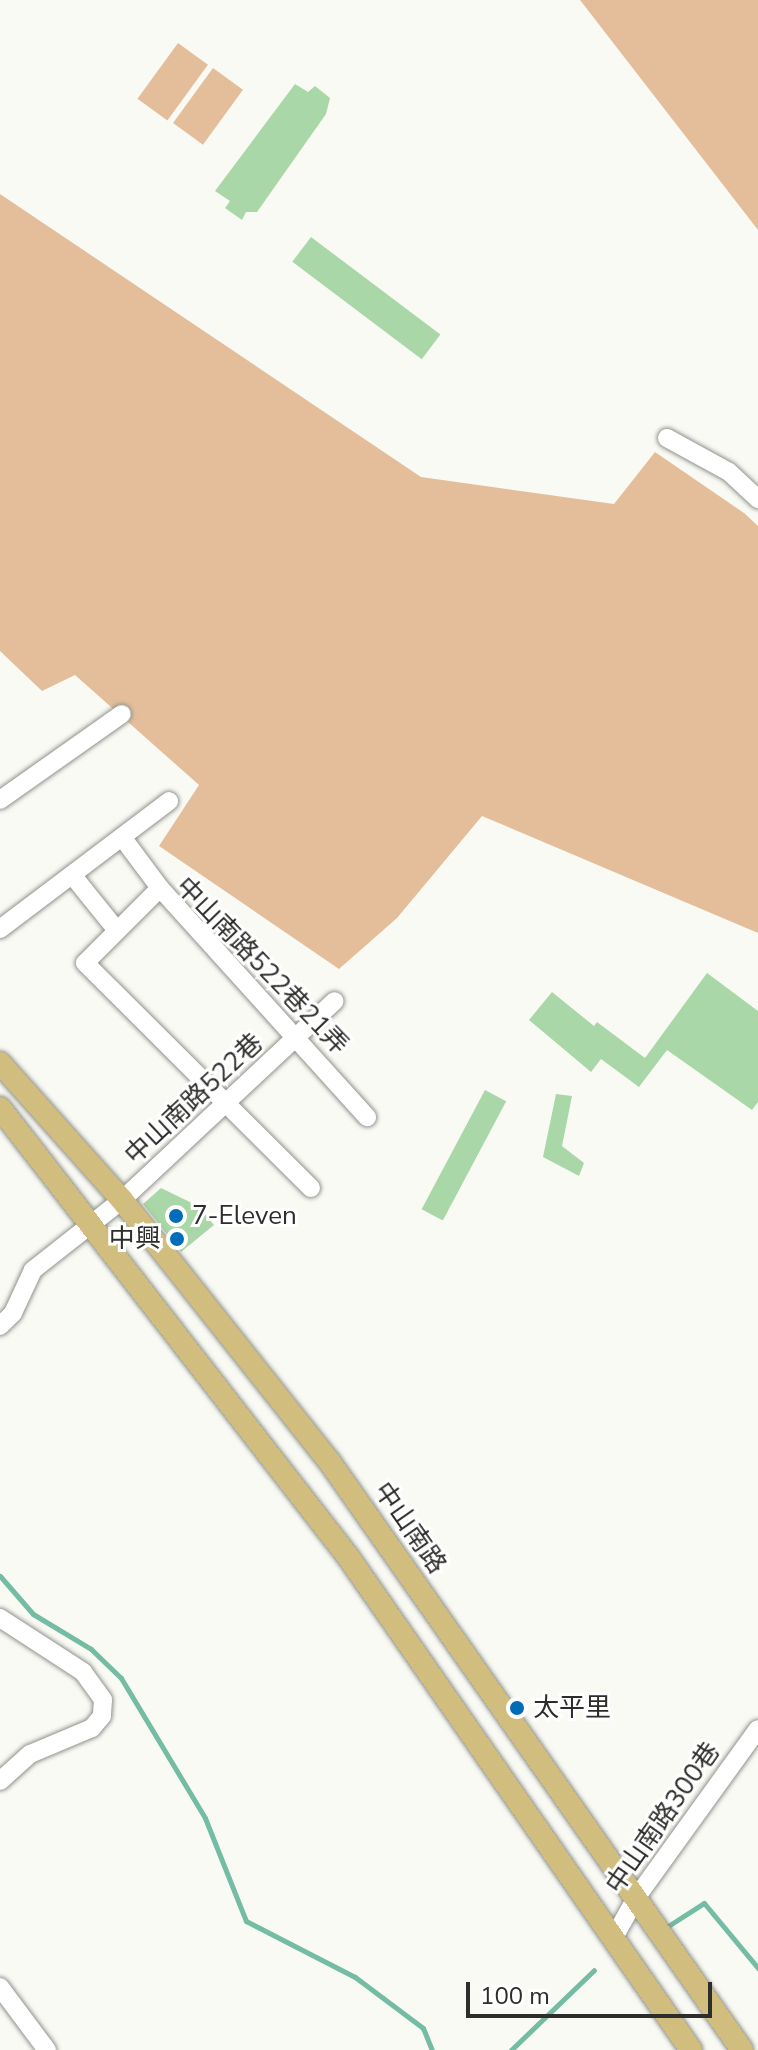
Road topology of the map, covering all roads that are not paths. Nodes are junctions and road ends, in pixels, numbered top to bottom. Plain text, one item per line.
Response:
1 (667, 438) dead end
2 (758, 499) edge
3 (122, 714) dead end
4 (0, 800) edge
5 (169, 801) dead end
6 (122, 837) junction
7 (73, 876) junction
8 (160, 888) junction
9 (115, 928) junction
10 (0, 929) edge
11 (335, 1001) dead end
12 (298, 1037) junction
13 (0, 1063) edge
14 (226, 1106) junction
15 (0, 1108) edge
16 (367, 1117) dead end
17 (311, 1188) dead end
18 (122, 1200) junction
19 (87, 1224) junction
20 (0, 1326) edge
21 (0, 1618) edge
22 (758, 1729) edge
23 (0, 1781) edge
24 (636, 1898) junction
25 (613, 1939) junction
26 (0, 1987) edge
27 (47, 2050) edge
28 (691, 2050) edge
29 (742, 2050) edge

1 - 2 street
3 - 4 street
5 - 6 street
6 - 7 street
6 - 8 street
7 - 9 street
7 - 10 street
8 - 9 street, 中山南路522巷21弄
8 - 12 street, 中山南路522巷21弄
9 - 14 street, 中山南路522巷21弄
11 - 12 street, 中山南路522巷
12 - 14 street, 中山南路522巷
12 - 16 street, 中山南路522巷21弄
13 - 18 main road, 中山南路
14 - 17 street
14 - 18 street, 中山南路522巷
15 - 19 main road
18 - 19 street, 中山南路522巷
18 - 24 main road, 中山南路
19 - 20 street, 中山南路522巷
19 - 25 main road
21 - 23 street
22 - 24 street, 中山南路300巷
24 - 25 street, 中山南路300巷
24 - 29 main road, 中山南路
25 - 28 main road
26 - 27 street

